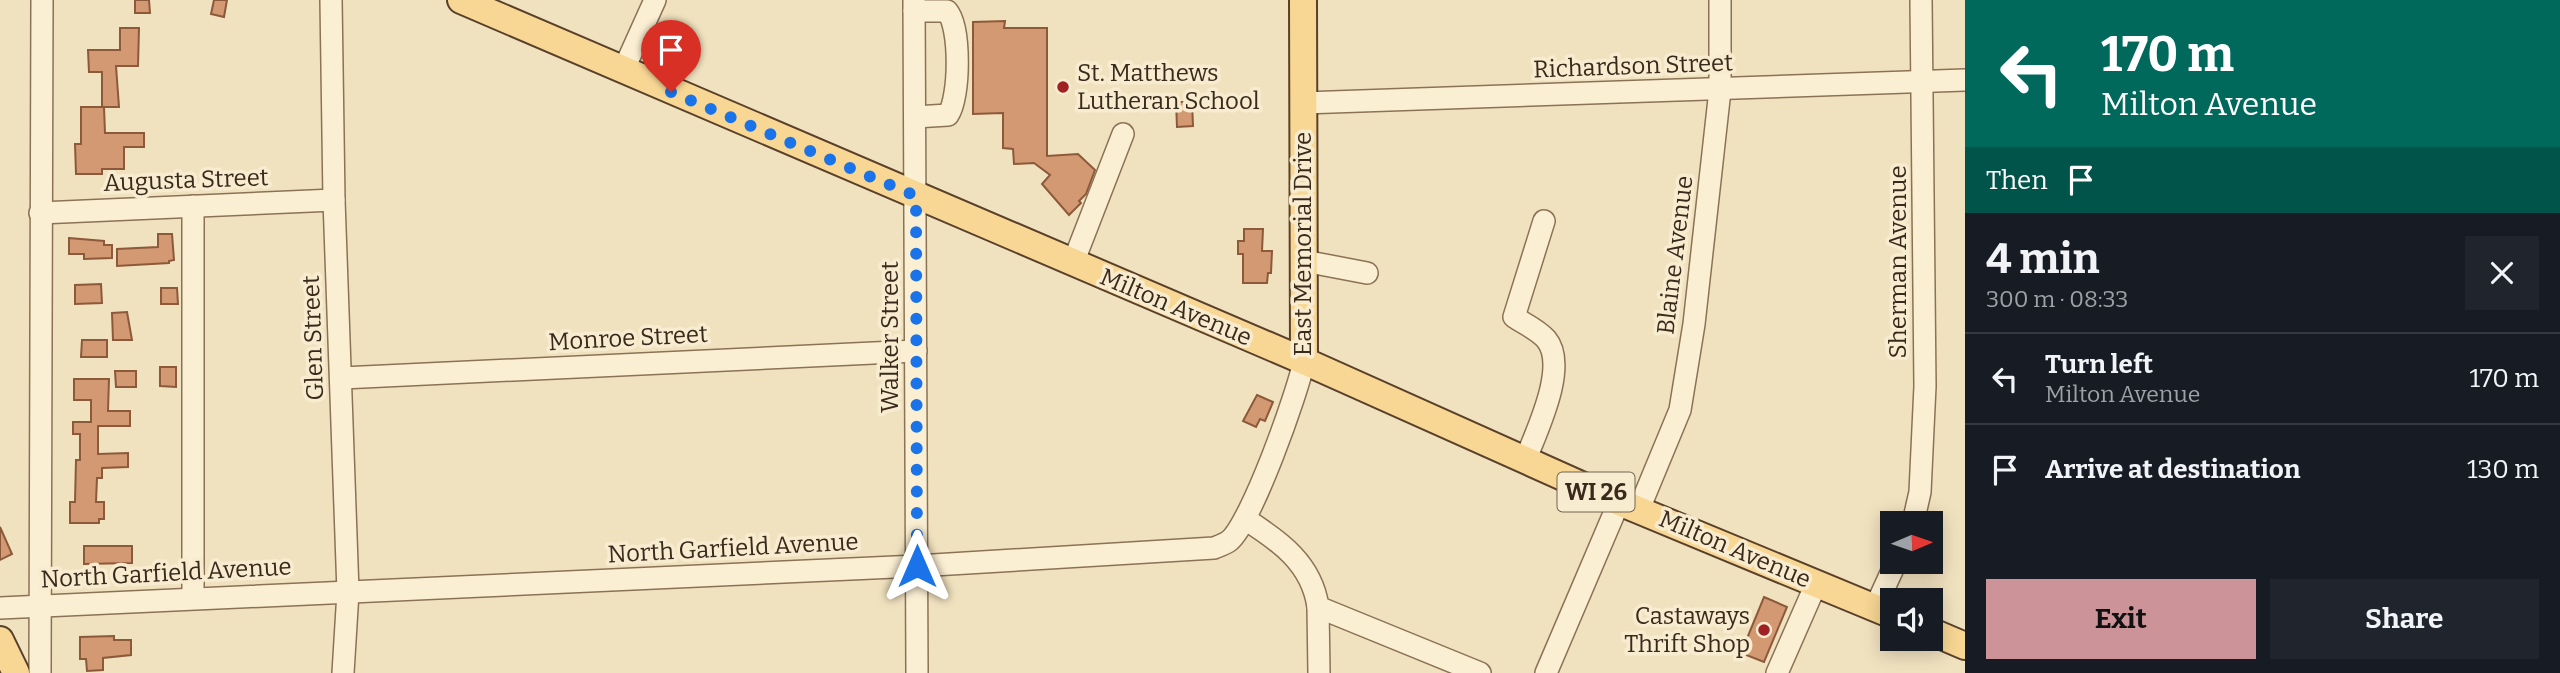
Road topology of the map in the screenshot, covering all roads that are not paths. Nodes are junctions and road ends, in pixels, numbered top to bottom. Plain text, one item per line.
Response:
1 (42, 0) edge
2 (331, 0) edge
3 (461, 0) edge
4 (655, 0) edge
5 (1303, 0) edge
6 (1720, 0) edge
7 (1921, 0) edge
8 (914, 6) edge
9 (622, 71) junction
10 (1965, 80) edge
11 (1922, 83) junction
12 (1720, 89) junction
13 (1303, 103) junction
14 (915, 117) junction
15 (1123, 134) dead end
16 (916, 196) junction
17 (334, 200) junction
18 (193, 206) junction
19 (40, 213) junction
20 (1544, 220) dead end
21 (1304, 261) junction
22 (1073, 263) junction
23 (1367, 273) dead end
24 (916, 351) junction
25 (1304, 361) junction
26 (342, 378) junction
27 (1525, 461) junction
28 (1629, 505) junction
29 (1916, 511) edge
30 (1245, 519) junction
31 (917, 566) junction
32 (1816, 583) junction
33 (348, 592) junction
34 (193, 598) junction
35 (38, 605) junction
36 (1318, 607) junction
37 (0, 608) edge
38 (1880, 610) edge
39 (1943, 637) edge
40 (0, 640) edge
41 (1965, 646) edge
42 (24, 673) edge
43 (343, 673) edge
44 (917, 673) edge
45 (1319, 673) edge
46 (1480, 673) edge
47 (1546, 673) edge
48 (1777, 673) edge

1 - 19 street
2 - 17 street, Glen Street
3 - 9 main road, Milton Avenue / WI 26
4 - 9 street
5 - 13 main road, East Memorial Drive
6 - 12 street, Blaine Avenue
7 - 11 street, Sherman Avenue
8 - 14 street, Walker Street
8 - 14 street
9 - 16 main road, Milton Avenue / WI 26
10 - 11 street, Richardson Street
11 - 12 street, Richardson Street
11 - 29 street, Sherman Avenue
12 - 13 street, Richardson Street
12 - 28 street, Blaine Avenue
13 - 21 main road, East Memorial Drive
14 - 16 street, Walker Street
15 - 22 street
16 - 22 main road, Milton Avenue / WI 26
16 - 24 street, Walker Street
17 - 18 street, Augusta Street
17 - 26 street, Glen Street
18 - 19 street, Augusta Street
18 - 34 street
19 - 35 street
20 - 27 street
21 - 23 street
21 - 25 main road, East Memorial Drive
22 - 25 main road, Milton Avenue / WI 26
24 - 26 street, Monroe Street
24 - 31 street, Walker Street
25 - 27 main road, Milton Avenue / WI 26
25 - 30 street, East Memorial Drive
26 - 33 street, Glen Street
27 - 28 main road, Milton Avenue / WI 26
28 - 32 main road, Milton Avenue / WI 26
28 - 47 street, Blaine Avenue
30 - 31 street, North Garfield Avenue
30 - 36 street
31 - 33 street, North Garfield Avenue
31 - 44 street, Walker Street
32 - 38 main road, Milton Avenue / WI 26
32 - 48 street
33 - 34 street, North Garfield Avenue
33 - 43 street, Glen Street
34 - 35 street, North Garfield Avenue
35 - 37 street, North Garfield Avenue
35 - 42 street
36 - 45 street
36 - 46 street
39 - 41 main road
40 - 42 main road

